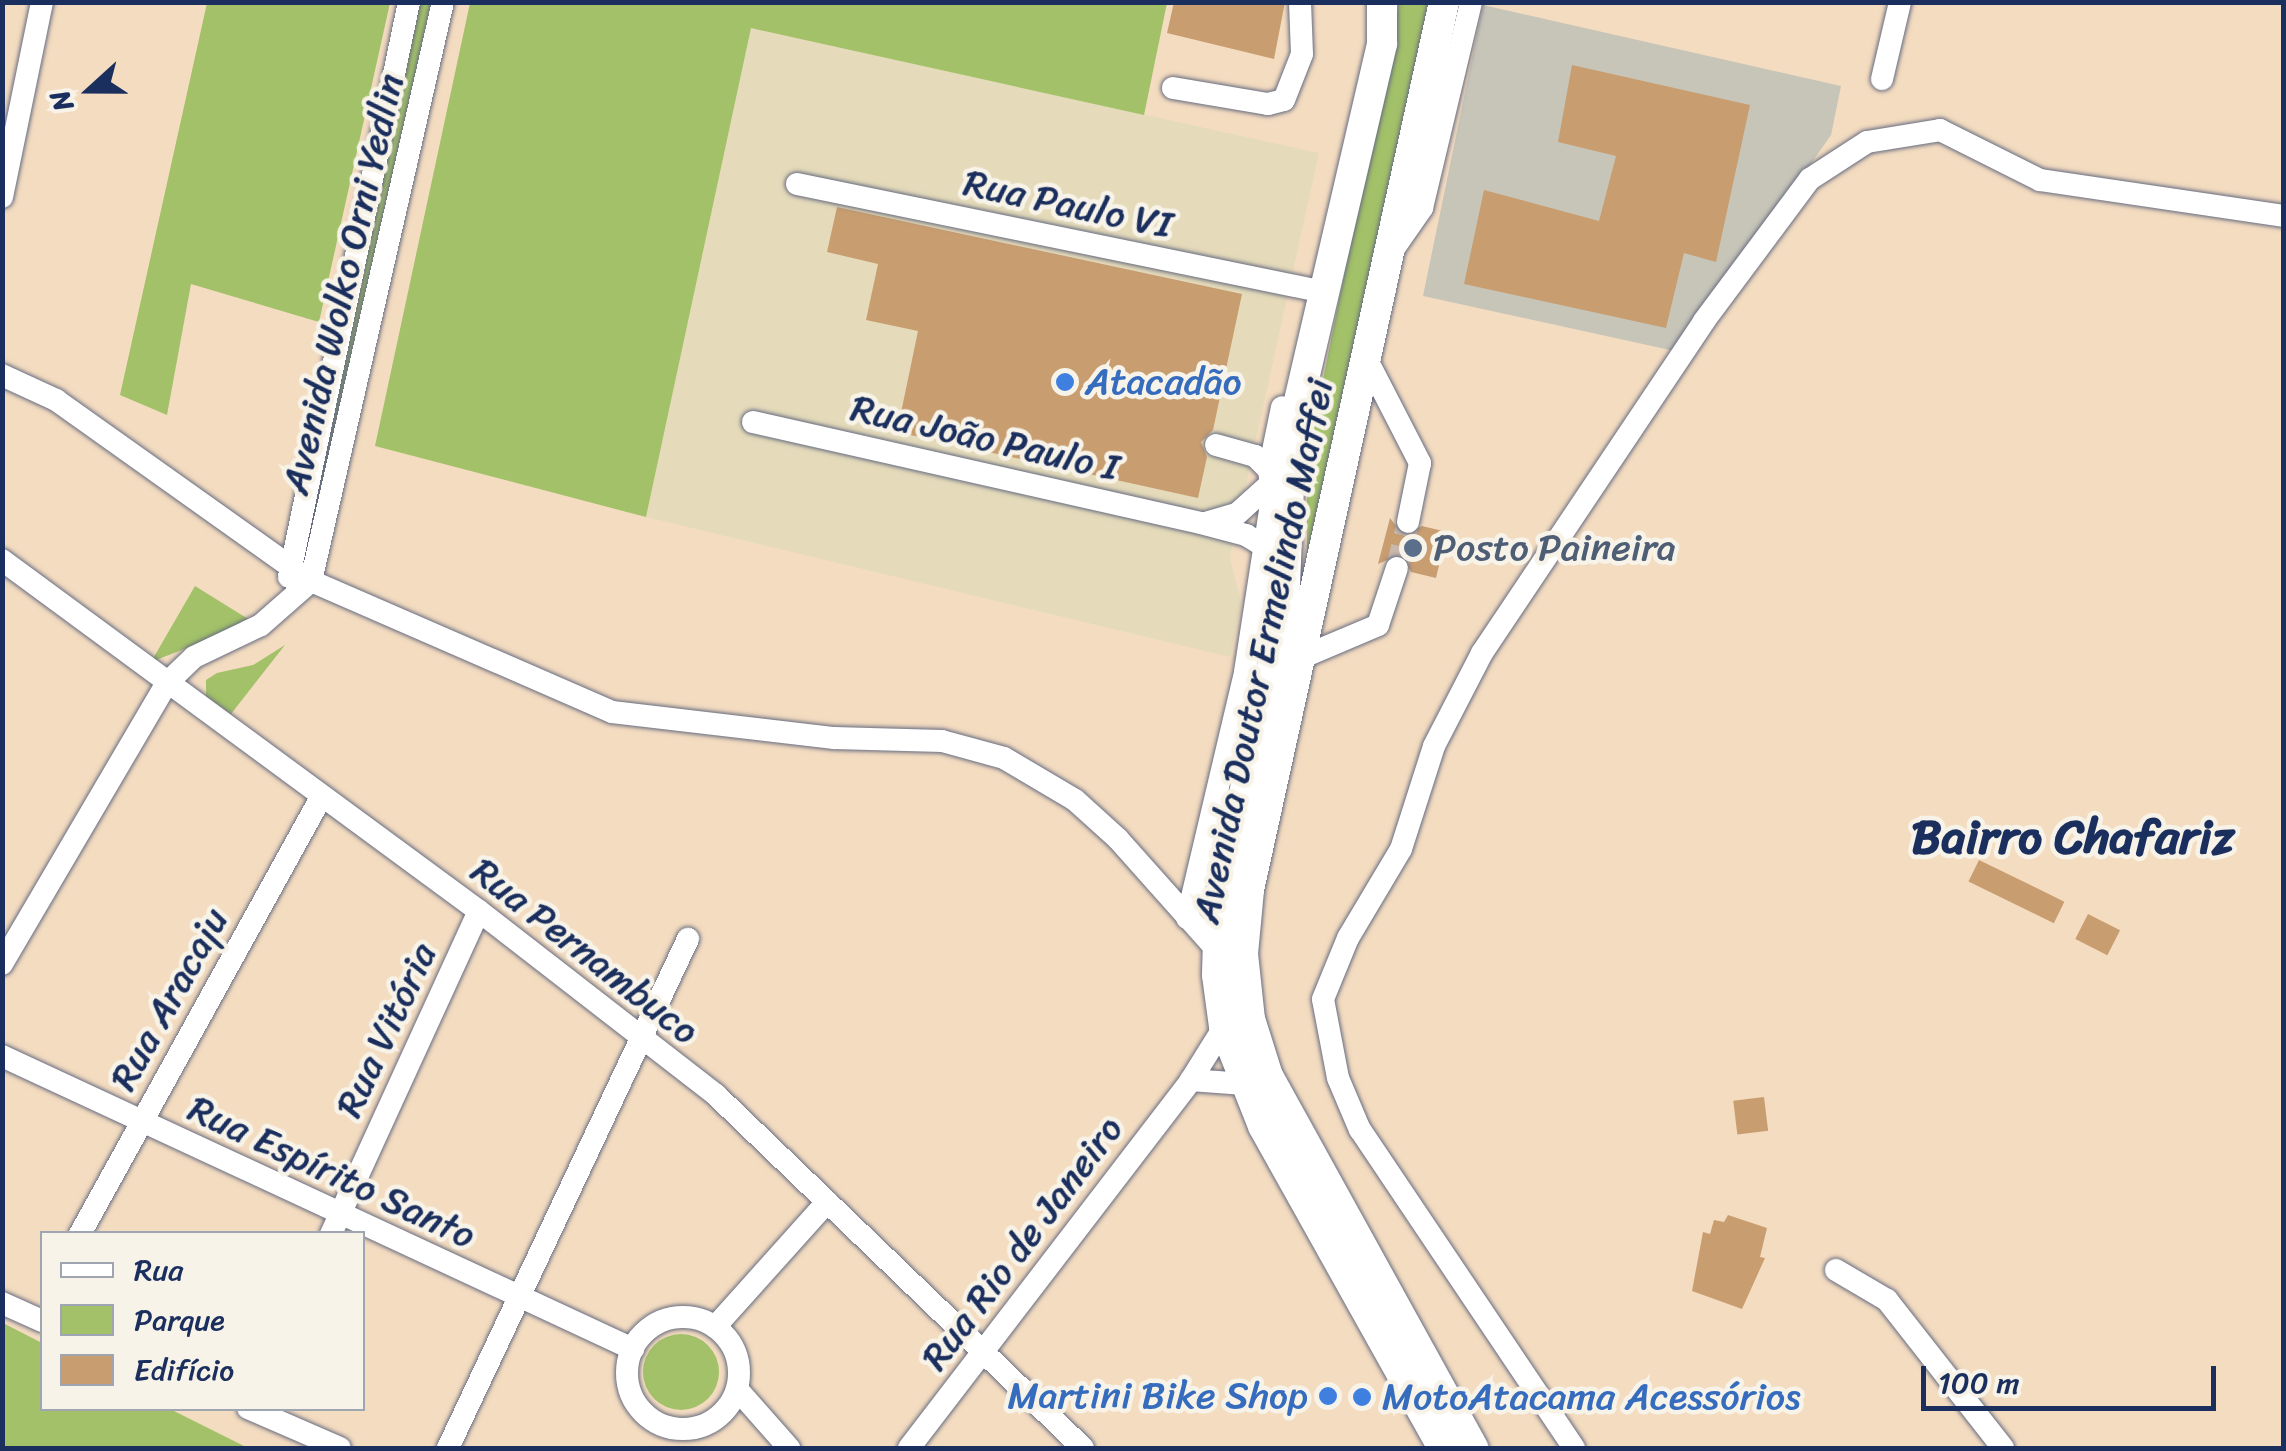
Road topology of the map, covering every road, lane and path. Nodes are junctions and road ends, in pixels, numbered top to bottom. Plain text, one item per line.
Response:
1 (42, 2) edge
2 (409, 2) edge
3 (443, 2) edge
4 (1300, 2) edge
5 (1382, 2) edge
6 (1444, 2) edge
7 (1471, 2) edge
8 (1900, 2) edge
9 (1882, 79) dead end
10 (1173, 88) dead end
11 (11, 100) edge
12 (797, 184) dead end
13 (2, 197) edge
14 (2284, 216) edge
15 (1384, 262) junction
16 (1324, 292) junction
17 (1364, 354) junction
18 (1306, 373) junction
19 (2, 375) edge
20 (753, 422) dead end
21 (1275, 439) junction
22 (1216, 446) dead end
23 (1246, 452) junction
24 (1270, 487) junction
25 (1408, 522) tunnel mouth
26 (1202, 523) junction
27 (1276, 552) junction
28 (2, 560) edge
29 (290, 566) junction
30 (1396, 568) tunnel mouth
31 (311, 581) junction
32 (288, 602) junction
33 (1298, 658) junction
34 (166, 683) junction
35 (320, 799) junction
36 (479, 911) junction
37 (1187, 918) junction
38 (688, 939) dead end
39 (1216, 950) junction
40 (2, 964) edge
41 (1224, 1027) junction
42 (642, 1039) junction
43 (2, 1056) edge
44 (1191, 1080) junction
45 (1244, 1084) junction
46 (142, 1121) junction
47 (827, 1202) junction
48 (335, 1224) edge
49 (82, 1231) edge
50 (365, 1236) edge
51 (1836, 1270) dead end
52 (522, 1299) junction
53 (2, 1303) edge
54 (40, 1313) edge
55 (715, 1328) junction
56 (633, 1349) junction
57 (983, 1352) junction
58 (737, 1389) junction
59 (254, 1411) edge
60 (666, 1426) junction
61 (1439, 1446) edge
62 (332, 1447) edge
63 (448, 1448) edge
64 (654, 1448) edge
65 (789, 1448) edge
66 (909, 1448) edge
67 (1084, 1448) edge
68 (1473, 1448) edge
69 (1574, 1448) edge
70 (2003, 1448) edge

1 - 11 street
2 - 29 street, Avenida Wolko Orni Yedlin
3 - 31 street, Avenida Wolko Orni Yedlin
4 - 10 street
5 - 16 main road, Avenida Doutor Ermelindo Maffei
6 - 15 main road, Avenida Doutor Ermelindo Maffei
7 - 15 street
8 - 9 street
11 - 13 street
12 - 16 street, Rua Paulo VI
14 - 69 street
15 - 17 main road, Avenida Doutor Ermelindo Maffei
16 - 18 main road, Avenida Doutor Ermelindo Maffei
17 - 25 street
17 - 33 main road, Avenida Doutor Ermelindo Maffei
18 - 21 street
18 - 27 main road, Avenida Doutor Ermelindo Maffei
19 - 29 street
20 - 26 street, Rua João Paulo I
21 - 23 street
21 - 24 street
22 - 23 street
23 - 24 street
24 - 26 street
24 - 27 street
26 - 27 street, Rua João Paulo I
27 - 37 street
27 - 39 main road, Avenida Doutor Ermelindo Maffei
28 - 34 street, Rua Pernambuco
29 - 31 street
29 - 32 street, Avenida Wolko Orni Yedlin
30 - 33 street
31 - 32 street
31 - 37 street
32 - 34 street
33 - 68 main road, Avenida Doutor Ermelindo Maffei
34 - 35 street, Rua Pernambuco
34 - 40 street
35 - 36 street, Rua Pernambuco
35 - 46 street, Rua Aracaju
36 - 42 street, Rua Pernambuco
36 - 48 street, Rua Vitória
37 - 39 street
38 - 42 street
39 - 41 main road, Avenida Doutor Ermelindo Maffei
41 - 44 street, Rua Rio de Janeiro
41 - 45 main road, Avenida Doutor Ermelindo Maffei
42 - 47 street, Rua Pernambuco
42 - 52 street
43 - 46 street, Rua Espírito Santo
44 - 45 street
44 - 57 street, Rua Rio de Janeiro
45 - 61 main road, Avenida Doutor Ermelindo Maffei
46 - 48 street, Rua Espírito Santo
46 - 49 street, Rua Aracaju
47 - 55 street
47 - 57 street, Rua Pernambuco
50 - 52 street, Rua Espírito Santo
51 - 70 street
52 - 56 street, Rua Espírito Santo
52 - 63 street
53 - 54 street
55 - 56 street
55 - 58 street
56 - 60 street
57 - 66 street, Rua Rio de Janeiro
57 - 67 street, Rua Pernambuco
58 - 60 street
58 - 65 street
59 - 62 street
60 - 64 street

